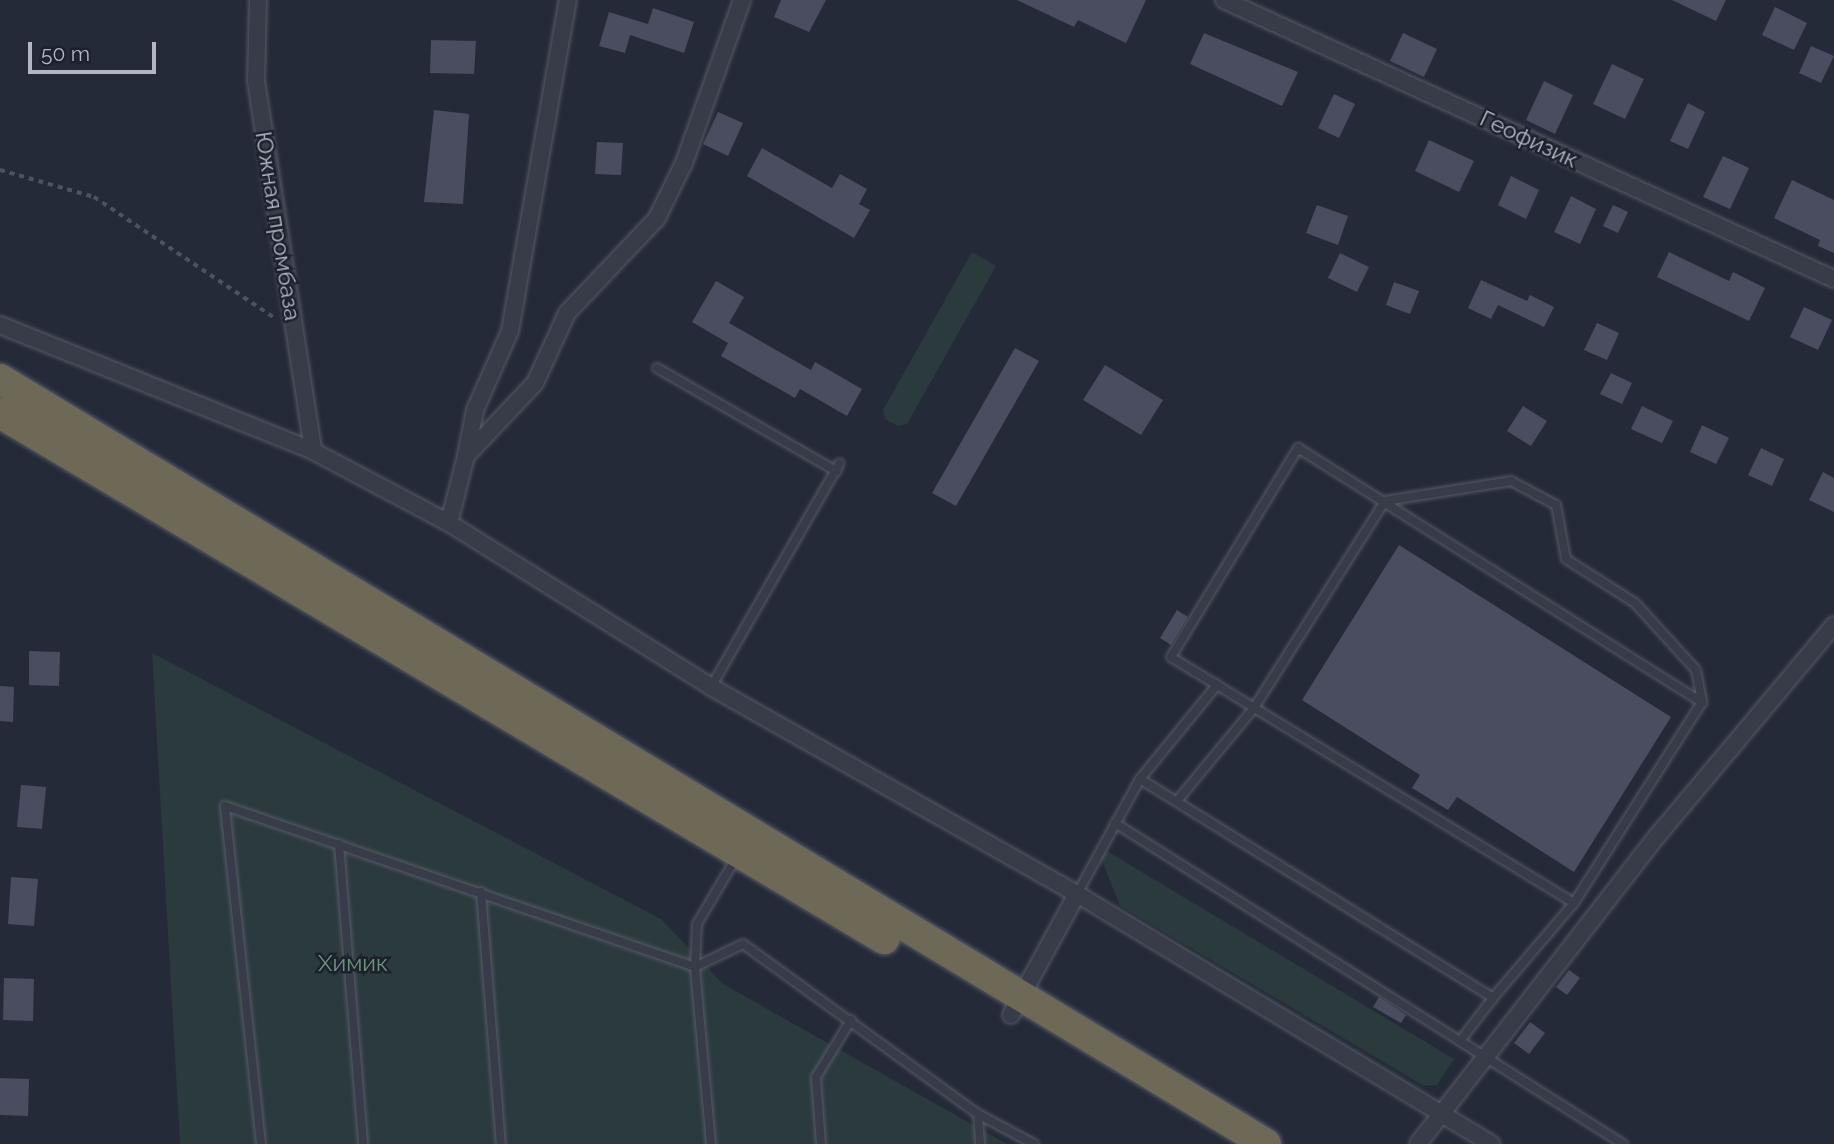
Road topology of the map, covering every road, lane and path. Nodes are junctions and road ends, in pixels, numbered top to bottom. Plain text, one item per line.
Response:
1 (258, 0) edge
2 (568, 0) edge
3 (742, 0) edge
4 (1224, 0) edge
5 (0, 170) edge
6 (1834, 279) edge
7 (273, 317) dead end
8 (0, 325) edge
9 (657, 368) dead end
10 (0, 379) edge
11 (0, 413) edge
12 (313, 451) junction
13 (466, 456) junction
14 (1385, 501) junction
15 (449, 523) junction
16 (1834, 625) edge
17 (1217, 685) junction
18 (711, 687) junction
19 (1702, 702) junction
20 (1254, 708) junction
21 (1140, 779) junction
22 (1177, 801) junction
23 (1115, 824) junction
24 (339, 844) junction
25 (745, 844) junction
26 (481, 892) junction
27 (1077, 894) junction
28 (1574, 903) junction
29 (695, 967) junction
30 (1493, 998) junction
31 (1016, 1006) junction
32 (851, 1020) junction
33 (1461, 1041) junction
34 (1482, 1056) junction
35 (1438, 1113) junction
36 (978, 1114) junction
37 (261, 1144) edge
38 (363, 1144) edge
39 (501, 1144) edge
40 (711, 1144) edge
41 (821, 1144) edge
42 (980, 1144) edge
43 (1034, 1144) edge
44 (1227, 1144) edge
45 (1266, 1144) edge
46 (1418, 1144) edge
47 (1492, 1144) edge
48 (1623, 1144) edge

1 - 12 street, Южная промбаза
2 - 13 street
3 - 13 street
4 - 6 street, Геофизик
5 - 7 path
8 - 12 street
9 - 18 lane
10 - 25 highway
11 - 25 highway
12 - 15 street
13 - 15 street
14 - 17 lane
14 - 19 lane
14 - 19 lane
14 - 20 lane
15 - 18 street
16 - 34 street
17 - 20 lane
17 - 21 lane
18 - 27 street
19 - 28 lane
20 - 22 lane
20 - 28 lane
21 - 22 lane
21 - 23 lane
22 - 30 lane
23 - 27 lane
23 - 33 lane
24 - 26 lane
24 - 37 lane
24 - 38 lane
25 - 29 lane
25 - 31 highway
26 - 29 lane
26 - 39 lane
27 - 31 street
27 - 35 street
28 - 30 lane
29 - 32 lane
29 - 40 lane
30 - 33 lane
31 - 44 highway
31 - 45 highway
32 - 36 lane
32 - 41 lane
33 - 34 lane
34 - 35 street
34 - 48 lane
35 - 46 street
35 - 47 street
36 - 42 lane
36 - 43 lane

